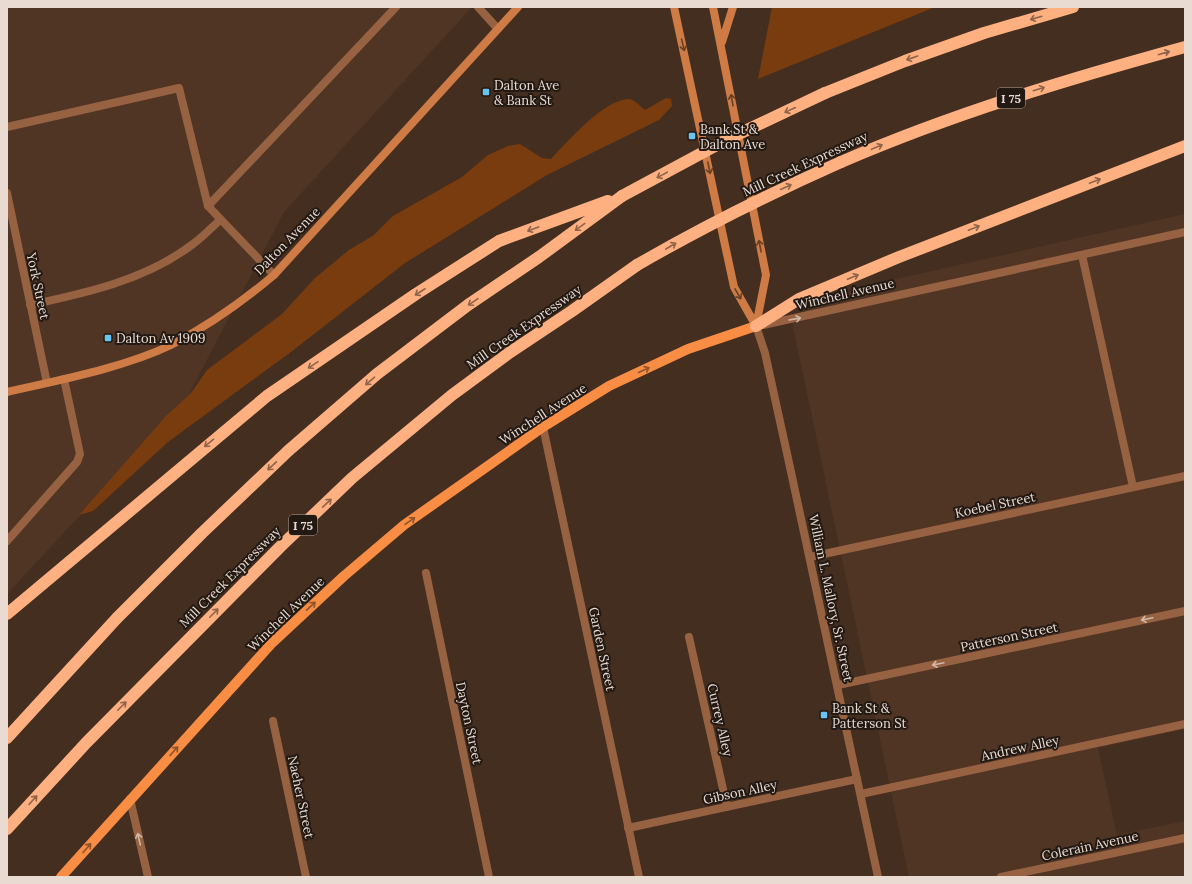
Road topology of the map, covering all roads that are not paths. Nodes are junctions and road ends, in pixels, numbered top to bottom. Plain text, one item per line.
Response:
1 (396, 7) edge
2 (478, 7) edge
3 (518, 7) edge
4 (674, 7) edge
5 (714, 7) edge
6 (733, 7) edge
7 (1073, 7) edge
8 (498, 29) junction
9 (722, 43) junction
10 (1185, 47) edge
11 (7, 127) edge
12 (1185, 146) edge
13 (7, 193) edge
14 (622, 196) junction
15 (208, 206) junction
16 (220, 220) junction
17 (1185, 232) edge
18 (1082, 255) junction
19 (274, 275) junction
20 (30, 305) junction
21 (756, 326) junction
22 (64, 379) junction
23 (47, 383) junction
24 (7, 392) edge
25 (543, 427) junction
26 (1185, 476) edge
27 (1133, 487) junction
28 (7, 541) edge
29 (810, 557) junction
30 (426, 573) dead end
31 (1185, 611) edge
32 (7, 614) edge
33 (689, 637) dead end
34 (838, 685) junction
35 (273, 721) dead end
36 (1185, 724) edge
37 (7, 738) edge
38 (857, 779) junction
39 (861, 794) junction
40 (130, 799) junction
41 (727, 807) junction
42 (628, 828) junction
43 (7, 829) edge
44 (1185, 838) edge
45 (61, 877) edge
46 (148, 877) edge
47 (306, 877) edge
48 (489, 877) edge
49 (639, 877) edge
50 (878, 877) edge
51 (1001, 877) edge

1 - 15 street
2 - 8 street
3 - 8 main road, Dalton Avenue
4 -> 21 main road, William L. Mallory, Sr. Street
5 - 9 main road, William L. Mallory, Sr. Street
6 - 9 main road
7 -> 14 highway, bridge
8 - 19 main road, Dalton Avenue
21 -> 9 main road, William L. Mallory, Sr. Street
43 -> 10 highway, Mill Creek Expressway / I 75, bridge
11 - 15 street
21 -> 12 highway
13 - 20 street, York Street
14 -> 32 highway
14 -> 37 highway
15 - 16 street
16 - 19 street
16 - 20 street
17 - 18 street, Winchell Avenue
21 -> 18 street, Winchell Avenue
18 - 27 street
19 - 22 main road, Dalton Avenue
20 - 23 street, York Street
25 -> 21 main road, Winchell Avenue
21 - 29 street, William L. Mallory, Sr. Street
22 - 23 main road, Dalton Avenue
22 - 28 street
23 - 24 main road, Dalton Avenue
40 -> 25 main road, Winchell Avenue
25 - 42 street, Garden Street
26 - 27 street, Koebel Street
27 - 29 street, Koebel Street
29 - 34 street, William L. Mallory, Sr. Street
30 - 48 street, Dayton Street
31 -> 34 street, Patterson Street
33 - 41 street, Currey Alley
34 - 38 street, William L. Mallory, Sr. Street
35 - 47 street, Naeher Street
36 - 39 street, Andrew Alley
38 - 39 street, William L. Mallory, Sr. Street
38 - 41 street, Gibson Alley
39 - 50 street, William L. Mallory, Sr. Street
45 -> 40 main road, Winchell Avenue
46 -> 40 street
41 - 42 street, Gibson Alley
42 - 49 street, Garden Street
44 - 51 street, Colerain Avenue

